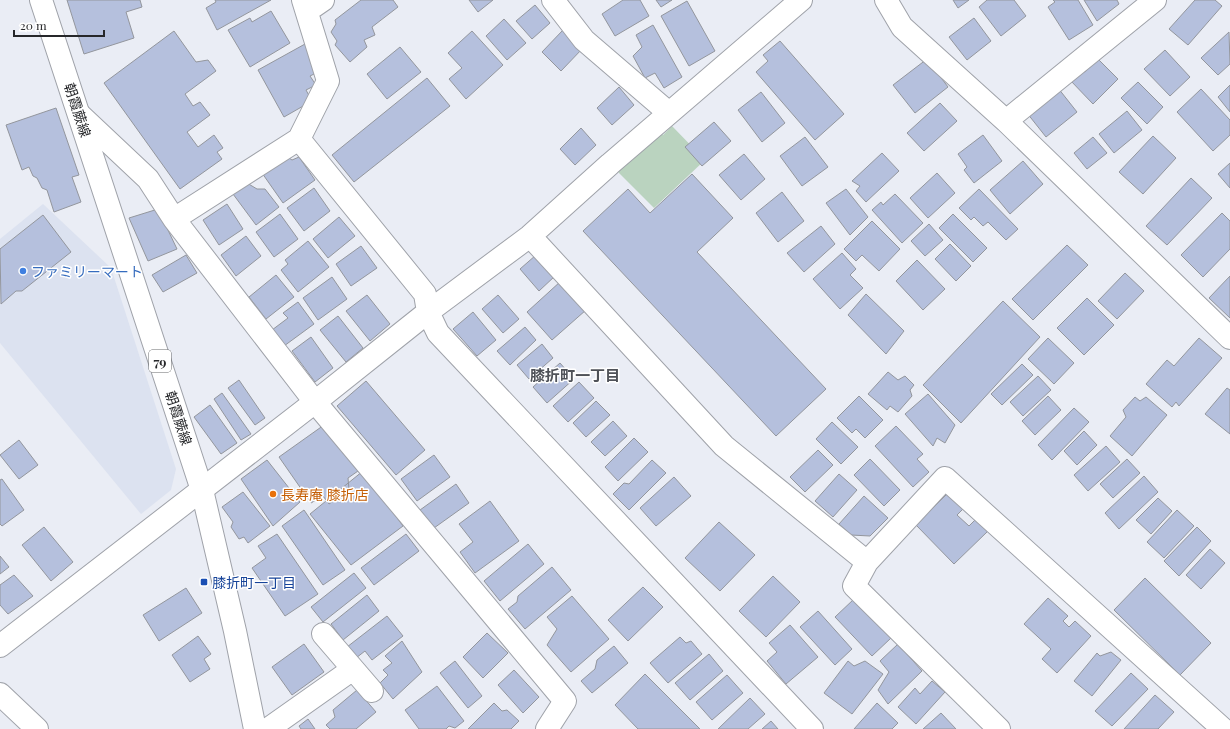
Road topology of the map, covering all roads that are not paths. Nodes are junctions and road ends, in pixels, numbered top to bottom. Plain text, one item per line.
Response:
1 (42, 0) edge
2 (553, 0) edge
3 (801, 0) edge
4 (886, 0) edge
5 (1155, 0) edge
6 (311, 4) edge
7 (668, 113) junction
8 (80, 115) junction
9 (1006, 121) junction
10 (299, 139) junction
11 (174, 219) junction
12 (530, 236) junction
13 (428, 312) junction
14 (1230, 338) edge
15 (314, 402) junction
16 (202, 490) junction
17 (867, 562) junction
18 (322, 634) dead end
19 (0, 646) edge
20 (353, 669) junction
21 (372, 691) dead end
22 (0, 694) edge
23 (37, 729) edge
24 (255, 729) edge
25 (268, 729) edge
26 (547, 729) edge
27 (812, 729) edge
28 (999, 729) edge
29 (1223, 729) edge

1 - 8 street, 朝霞蕨線 / 79
2 - 7 street
3 - 7 street
4 - 9 street
5 - 9 street
6 - 10 street
7 - 12 street
8 - 11 street
8 - 16 street, 朝霞蕨線 / 79
9 - 14 street
10 - 11 street
10 - 13 street
11 - 15 street
12 - 13 street
12 - 17 street
13 - 15 street
13 - 27 street
15 - 16 street
15 - 26 street
16 - 19 street
16 - 24 street, 朝霞蕨線 / 79
17 - 28 street
17 - 29 street
18 - 20 street
20 - 21 street
20 - 25 street
22 - 23 street

